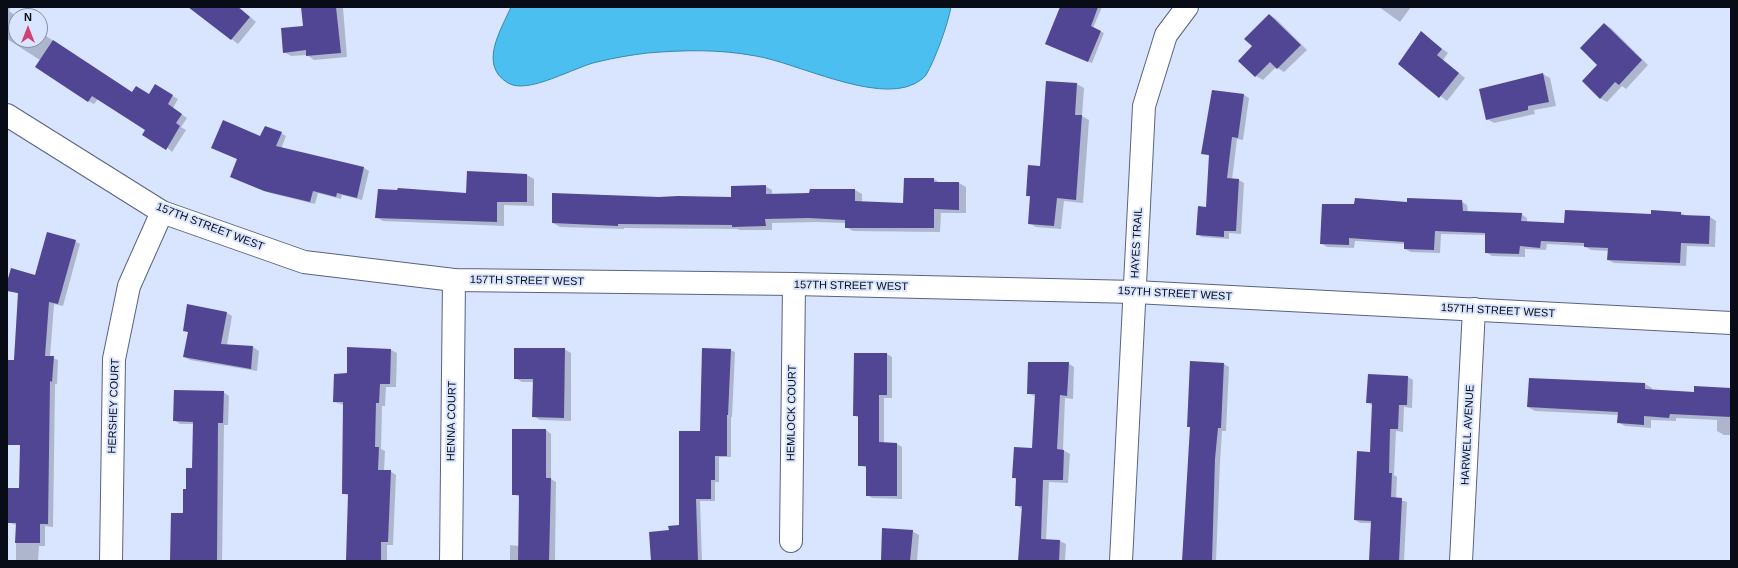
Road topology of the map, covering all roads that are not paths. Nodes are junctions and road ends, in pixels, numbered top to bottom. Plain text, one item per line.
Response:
1 (1187, 7) edge
2 (7, 115) edge
3 (162, 212) junction
4 (454, 280) junction
5 (794, 284) junction
6 (1135, 292) junction
7 (1474, 310) junction
8 (1731, 323) edge
9 (791, 541) dead end
10 (111, 561) edge
11 (451, 561) edge
12 (1121, 561) edge
13 (1461, 561) edge

1 - 6 street, HAYES TRAIL
2 - 3 street, 157TH STREET WEST
3 - 4 street, 157TH STREET WEST
3 - 10 street, HERSHEY COURT
4 - 5 street, 157TH STREET WEST
4 - 11 street, HENNA COURT
5 - 6 street, 157TH STREET WEST
5 - 9 street, HEMLOCK COURT
6 - 7 street, 157TH STREET WEST
6 - 12 street, HAYES TRAIL
7 - 8 street, 157TH STREET WEST
7 - 13 street, HARWELL AVENUE

